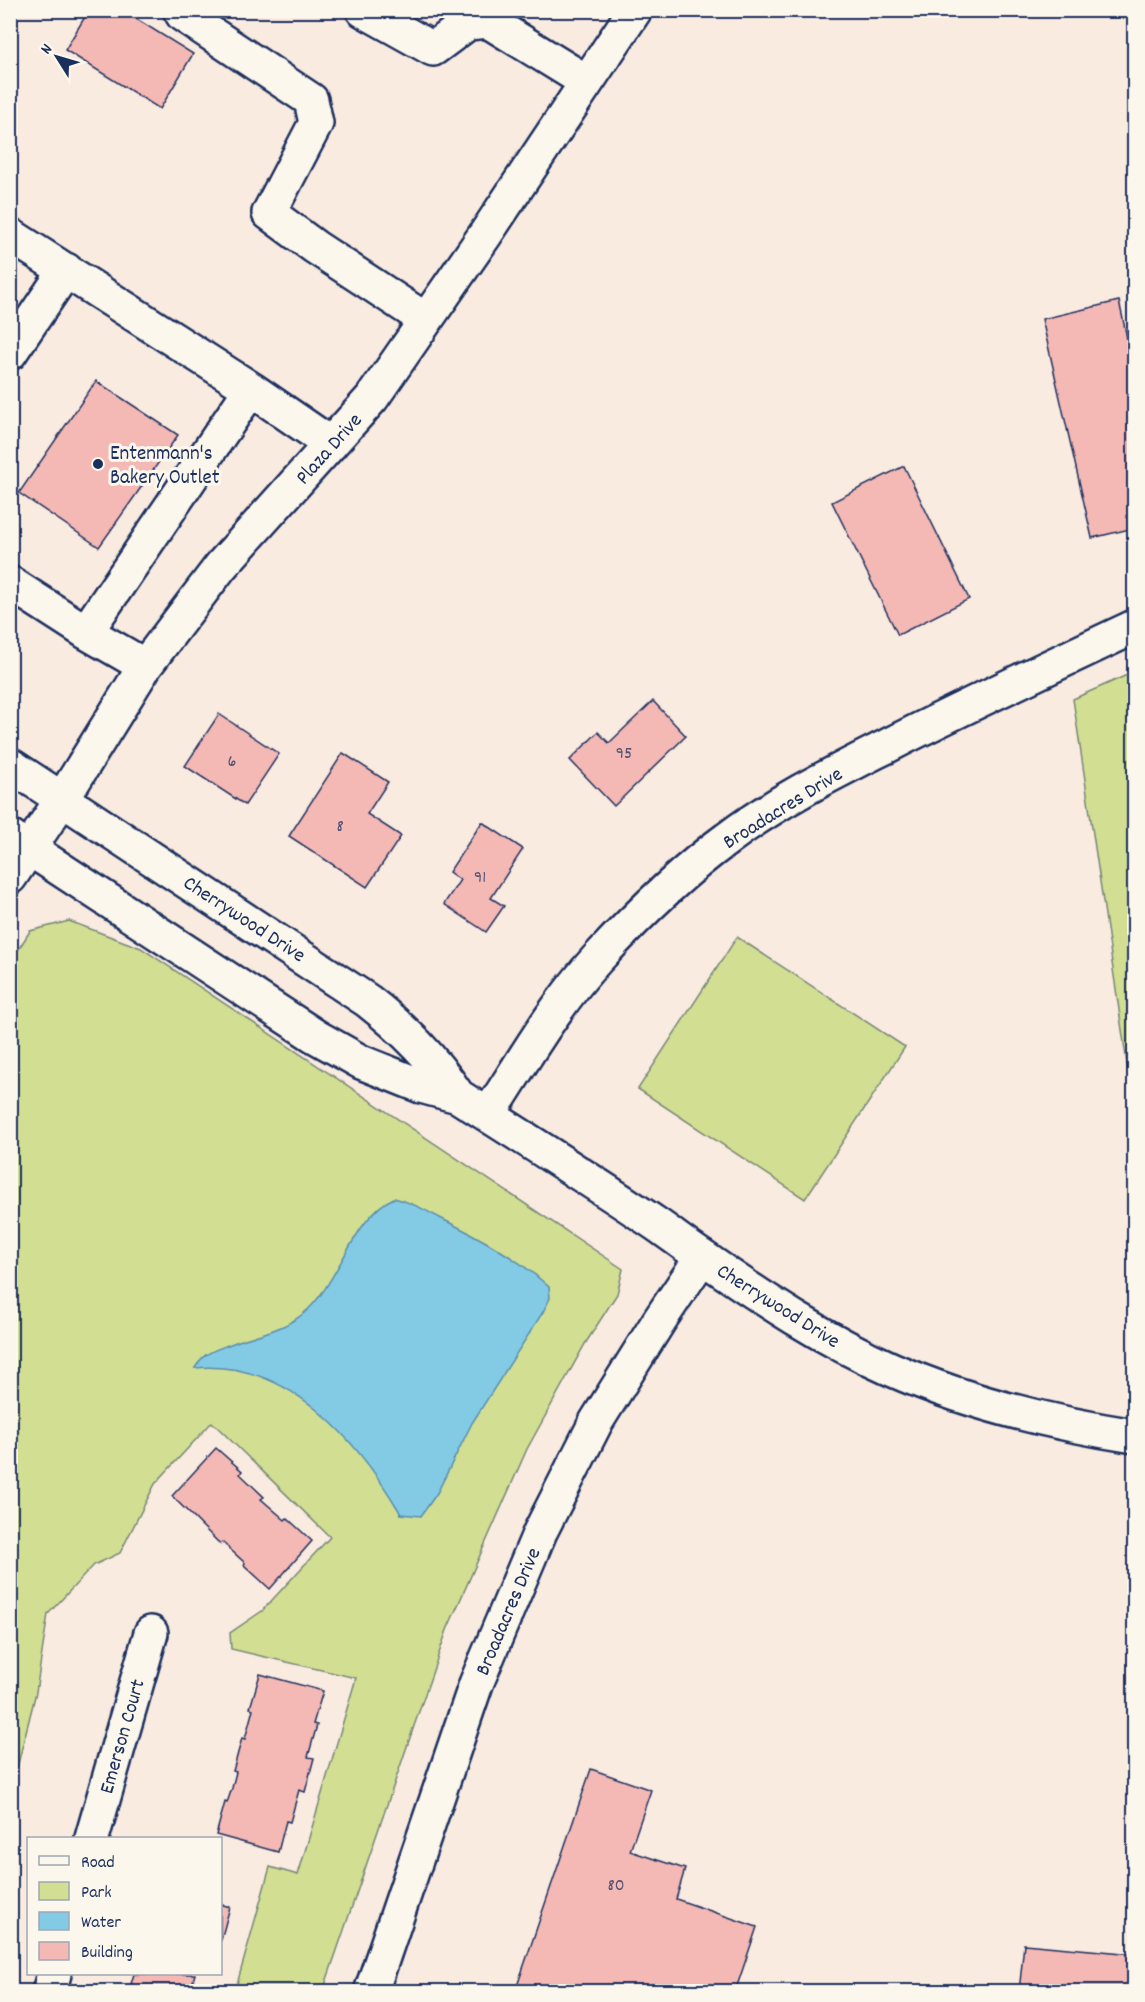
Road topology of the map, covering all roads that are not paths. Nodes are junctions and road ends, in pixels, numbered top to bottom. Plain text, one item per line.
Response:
1 (180, 10) edge
2 (363, 10) edge
3 (635, 10) edge
4 (491, 16) edge
5 (587, 82) junction
6 (10, 236) edge
7 (66, 270) junction
8 (426, 320) junction
9 (10, 354) edge
10 (251, 389) junction
11 (331, 444) junction
12 (10, 583) edge
13 (1134, 627) edge
14 (86, 632) junction
15 (145, 666) junction
16 (10, 765) edge
17 (63, 798) junction
18 (20, 842) edge
19 (10, 877) edge
20 (458, 1096) junction
21 (488, 1116) junction
22 (702, 1257) junction
23 (1134, 1436) edge
24 (151, 1633) dead end
25 (93, 1837) edge
26 (54, 1975) edge
27 (49, 1992) edge
28 (371, 1992) edge

1 - 8 street
2 - 4 street
3 - 5 street, Plaza Drive
4 - 5 street
5 - 8 street, Plaza Drive
6 - 7 street
7 - 9 street
7 - 10 street
8 - 11 street, Plaza Drive
10 - 11 street
10 - 14 street
11 - 15 street, Plaza Drive
12 - 14 street
13 - 21 street, Broadacres Drive
14 - 15 street
15 - 17 street, Plaza Drive
16 - 17 street, Cherrywood Drive
17 - 18 street, Plaza Drive
17 - 20 street, Cherrywood Drive
18 - 19 street, Plaza Drive
18 - 20 street, Cherrywood Drive
20 - 21 street, Cherrywood Drive
21 - 22 street, Cherrywood Drive
22 - 23 street, Cherrywood Drive
22 - 28 street, Broadacres Drive
24 - 25 street, Emerson Court
26 - 27 street

